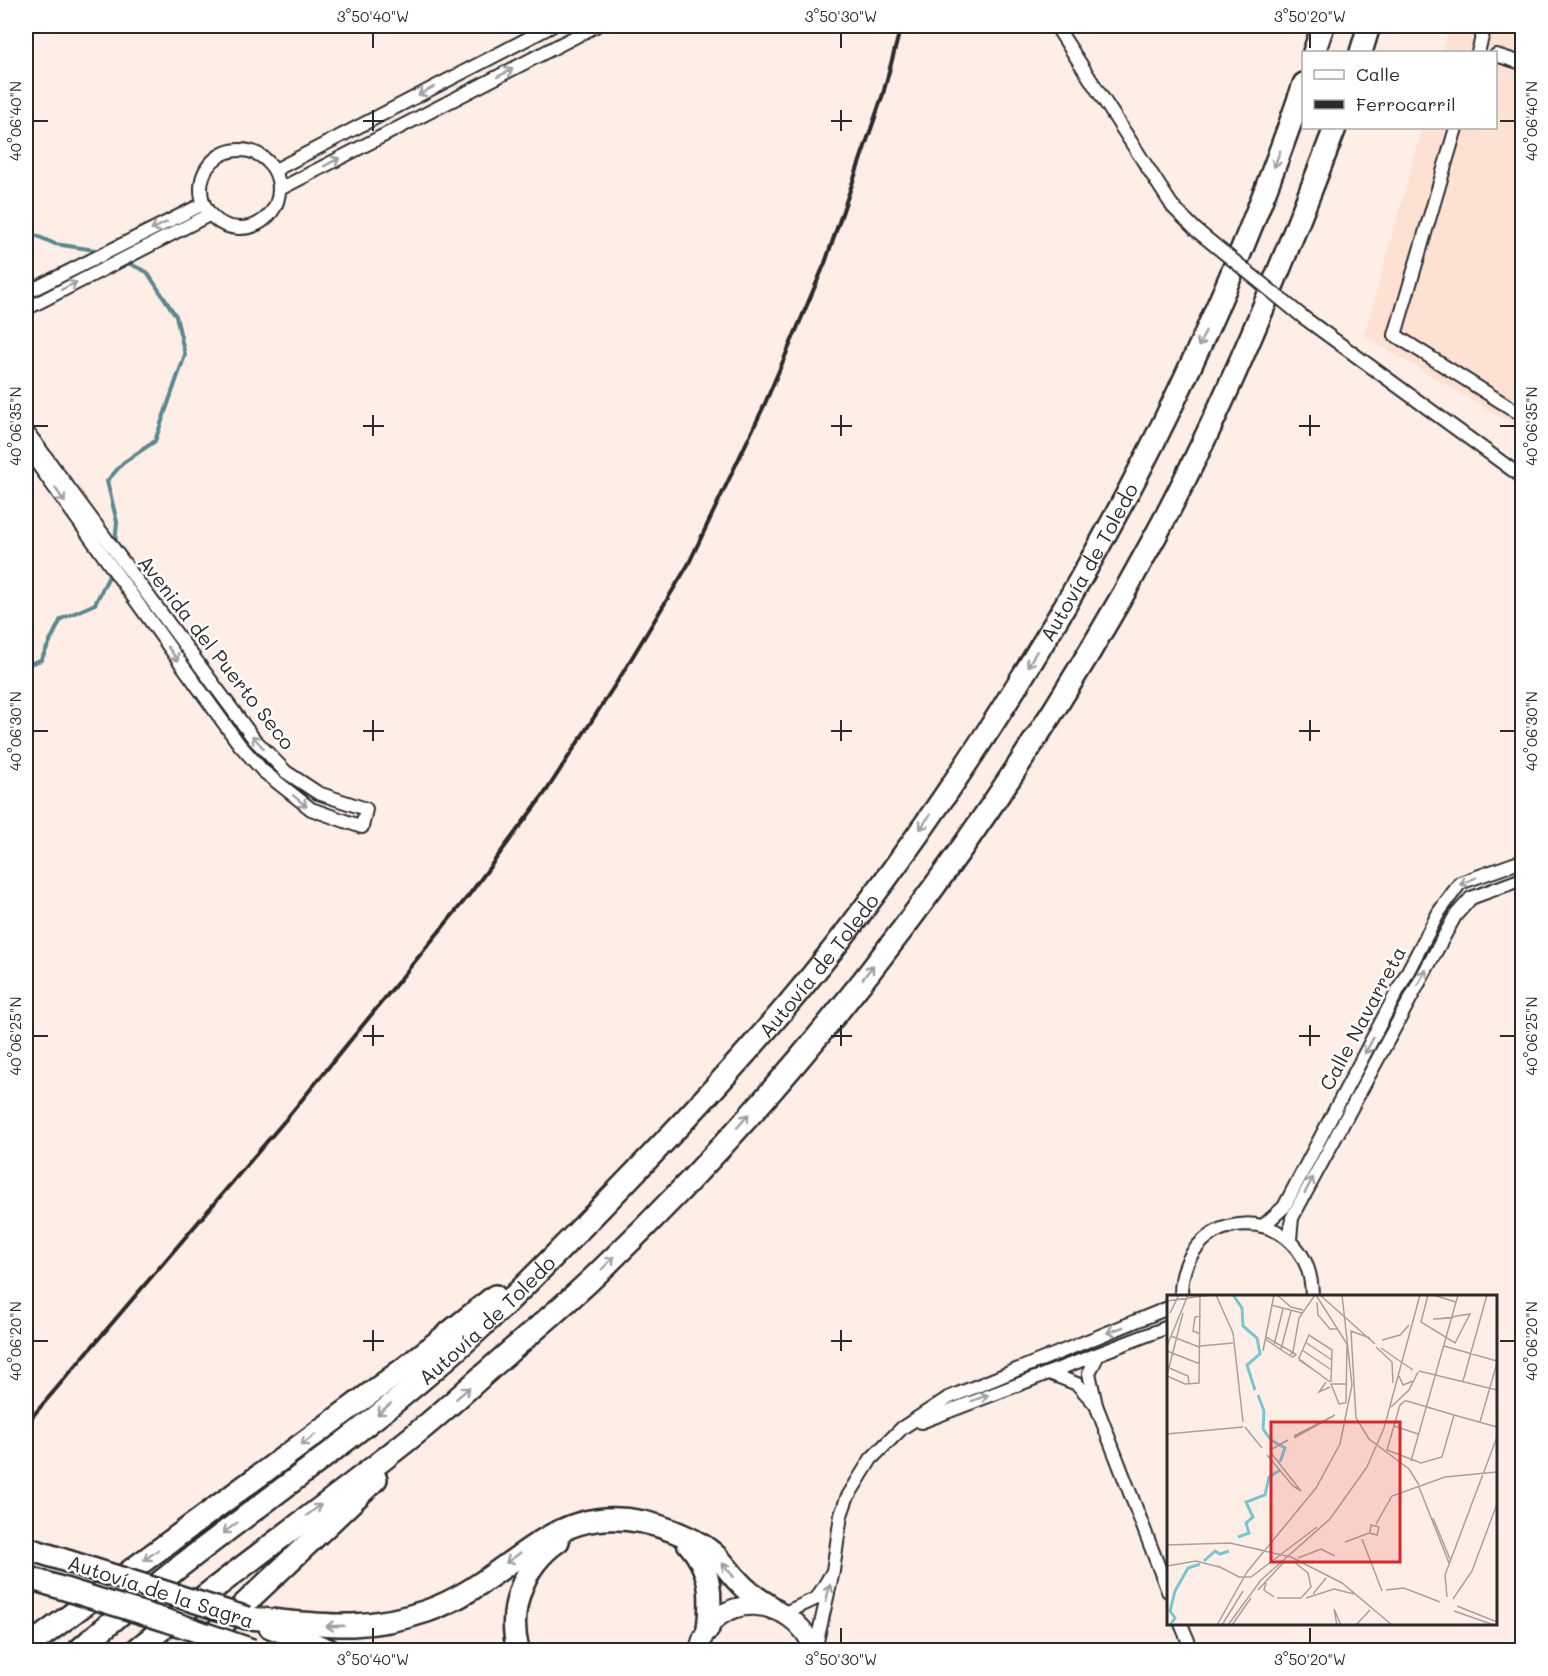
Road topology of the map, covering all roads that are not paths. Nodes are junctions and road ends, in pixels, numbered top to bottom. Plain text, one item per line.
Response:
1 (552, 26) edge
2 (596, 26) edge
3 (1056, 26) edge
4 (1323, 26) edge
5 (1369, 26) edge
6 (1485, 26) edge
7 (1314, 51) edge
8 (1361, 51) edge
9 (1482, 51) edge
10 (1497, 55) edge
11 (1522, 63) edge
12 (1302, 89) edge
13 (1335, 129) edge
14 (1456, 129) edge
15 (275, 170) junction
16 (280, 189) junction
17 (206, 210) junction
18 (26, 293) edge
19 (26, 309) edge
20 (1522, 414) edge
21 (26, 430) edge
22 (26, 448) edge
23 (1522, 477) edge
24 (1522, 861) edge
25 (1522, 879) edge
26 (1263, 1226) junction
27 (1290, 1239) junction
28 (553, 1258) junction
29 (1180, 1295) edge
30 (1311, 1295) edge
31 (1167, 1308) edge
32 (1167, 1327) edge
33 (1099, 1354) junction
34 (1049, 1373) junction
35 (1096, 1406) junction
36 (419, 1431) junction
37 (889, 1440) junction
38 (584, 1523) junction
39 (682, 1535) junction
40 (26, 1548) edge
41 (833, 1571) junction
42 (26, 1577) edge
43 (1167, 1588) edge
44 (779, 1610) junction
45 (1182, 1625) edge
46 (283, 1626) junction
47 (708, 1629) junction
48 (26, 1648) edge
49 (80, 1650) edge
50 (136, 1650) edge
51 (196, 1650) edge
52 (252, 1650) edge
53 (328, 1650) edge
54 (518, 1650) edge
55 (699, 1650) edge
56 (815, 1650) edge
57 (1192, 1650) edge

1 -> 15 street
16 -> 2 street
3 - 23 street, bridge
4 - 7 highway
5 - 8 highway
6 - 9 street
10 - 11 street
12 -> 28 highway, Autovía de Toledo
36 -> 13 highway, Autovía de Toledo
14 - 20 street
15 - 16 street
15 - 17 street
16 - 17 street
17 -> 18 street
19 -> 17 street
22 -> 21 street, Avenida del Puerto Seco
24 -> 26 street, Calle Navarreta
27 -> 25 street, Calle Navarreta
26 - 27 street
26 - 29 street
27 - 30 street
28 -> 48 highway
28 -> 49 highway, Autovía de Toledo
31 -> 37 street
32 - 33 street
33 - 34 street
33 - 35 street
34 - 35 street
37 -> 34 street
35 - 43 street
50 -> 36 highway, Autovía de Toledo
36 - 51 highway
37 - 41 street
38 - 39 highway
38 -> 46 highway
38 - 54 highway
44 -> 39 highway
39 - 47 highway
40 - 46 highway, Autovía de la Sagra, bridge
41 - 44 street
56 -> 41 street
42 - 52 highway, Autovía de la Sagra, bridge
44 - 47 main road
44 - 56 main road
45 - 57 street
46 - 53 highway
47 - 55 main road

